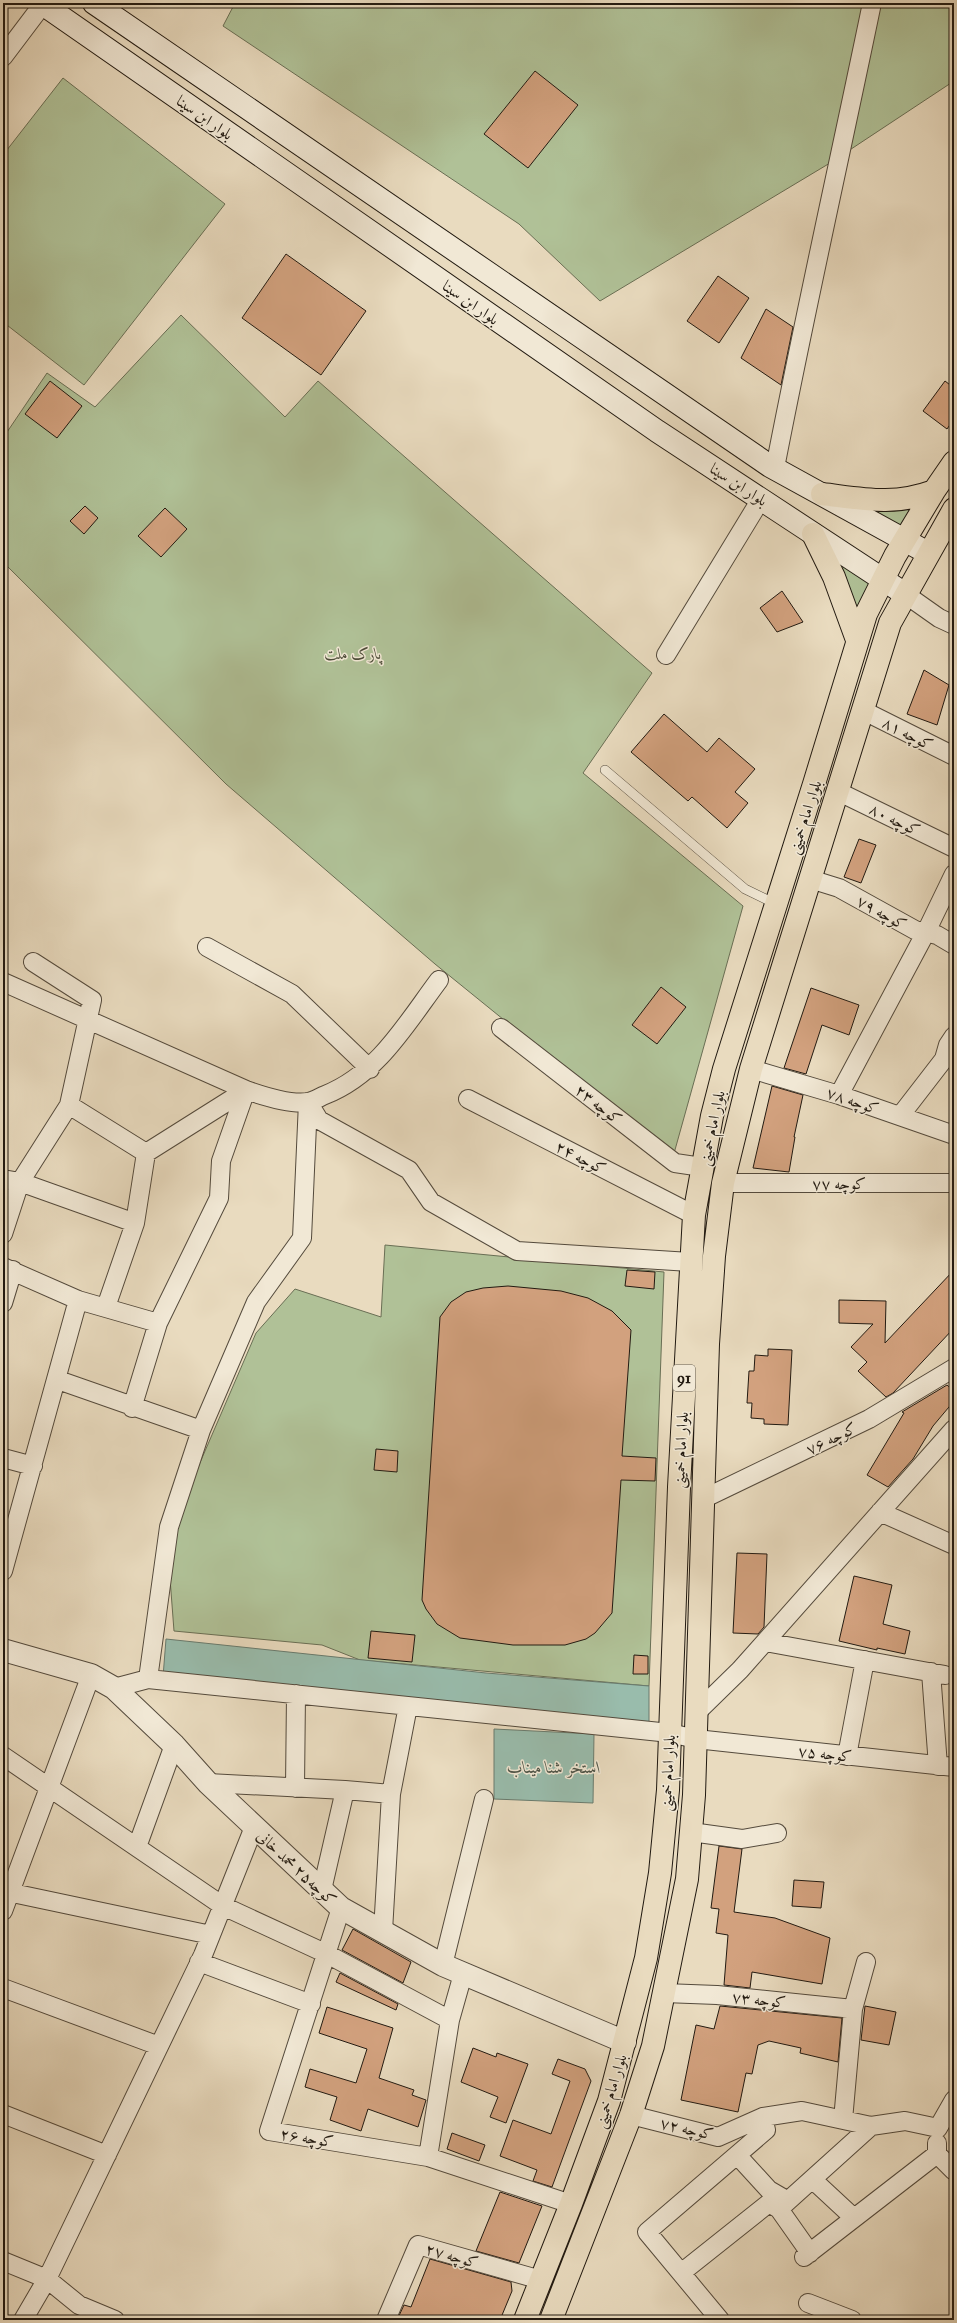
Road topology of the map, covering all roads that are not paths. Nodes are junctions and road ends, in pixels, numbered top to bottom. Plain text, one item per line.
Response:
1 (94, 3) edge
2 (872, 3) edge
3 (42, 4) edge
4 (3, 57) edge
5 (954, 462) edge
6 (774, 468) junction
7 (934, 491) junction
8 (822, 494) junction
9 (762, 499) junction
10 (953, 511) edge
11 (813, 534) junction
12 (904, 540) junction
13 (928, 553) junction
14 (883, 580) junction
15 (906, 594) junction
16 (954, 625) edge
17 (857, 640) junction
18 (666, 655) dead end
19 (862, 710) junction
20 (954, 756) edge
21 (605, 770) dead end
22 (836, 791) junction
23 (954, 848) edge
24 (954, 874) edge
25 (810, 879) junction
26 (776, 904) junction
27 (926, 932) junction
28 (954, 945) edge
29 (207, 947) dead end
30 (33, 962) dead end
31 (439, 980) dead end
32 (3, 982) edge
33 (88, 1021) junction
34 (501, 1028) dead end
35 (954, 1036) edge
36 (370, 1069) junction
37 (751, 1069) junction
38 (246, 1090) junction
39 (839, 1095) junction
40 (468, 1099) dead end
41 (308, 1102) junction
42 (70, 1105) junction
43 (900, 1116) junction
44 (954, 1135) edge
45 (146, 1153) junction
46 (702, 1168) junction
47 (12, 1180) edge
48 (723, 1183) junction
49 (954, 1183) edge
50 (694, 1215) junction
51 (135, 1223) junction
52 (3, 1234) edge
53 (690, 1262) junction
54 (8, 1269) edge
55 (78, 1300) junction
56 (3, 1303) edge
57 (106, 1307) junction
58 (158, 1323) junction
59 (954, 1368) edge
60 (58, 1380) junction
61 (132, 1408) junction
62 (954, 1429) edge
63 (201, 1430) junction
64 (3, 1458) edge
65 (33, 1466) junction
66 (703, 1499) junction
67 (880, 1512) junction
68 (954, 1544) edge
69 (3, 1571) edge
70 (765, 1642) junction
71 (3, 1650) edge
72 (865, 1660) junction
73 (92, 1675) junction
74 (148, 1679) junction
75 (114, 1688) junction
76 (296, 1694) junction
77 (408, 1706) junction
78 (696, 1713) junction
79 (670, 1733) junction
80 (696, 1739) junction
81 (174, 1745) junction
82 (3, 1756) edge
83 (847, 1756) junction
84 (946, 1766) edge
85 (208, 1783) junction
86 (50, 1788) junction
87 (295, 1788) junction
88 (346, 1790) junction
89 (391, 1794) junction
90 (484, 1799) dead end
91 (254, 1827) junction
92 (691, 1832) junction
93 (777, 1833) dead end
94 (137, 1847) junction
95 (322, 1890) junction
96 (6, 1892) edge
97 (223, 1906) junction
98 (341, 1908) junction
99 (3, 1911) edge
100 (383, 1931) junction
101 (211, 1935) junction
102 (328, 1954) junction
103 (199, 1962) junction
104 (866, 1962) dead end
105 (443, 1965) junction
106 (463, 1974) junction
107 (3, 1988) edge
108 (664, 1993) junction
109 (311, 2004) junction
110 (853, 2009) junction
111 (450, 2020) junction
112 (625, 2042) junction
113 (160, 2046) junction
114 (954, 2100) edge
115 (3, 2114) edge
116 (631, 2115) junction
117 (763, 2117) junction
118 (843, 2120) junction
119 (871, 2126) junction
120 (938, 2128) junction
121 (937, 2154) junction
122 (107, 2155) junction
123 (738, 2155) junction
124 (428, 2157) junction
125 (954, 2171) edge
126 (812, 2179) junction
127 (571, 2204) junction
128 (784, 2205) junction
129 (854, 2218) junction
130 (3, 2261) edge
131 (681, 2273) junction
132 (47, 2279) junction
133 (540, 2280) junction
134 (808, 2303) dead end
135 (23, 2320) edge
136 (115, 2320) edge
137 (386, 2320) edge
138 (525, 2320) edge
139 (551, 2320) edge
140 (720, 2320) edge
141 (852, 2320) edge

1 - 6 main road, بلوار ابن سینا
2 - 6 street
3 - 4 street
3 - 9 main road, بلوار ابن سینا
5 - 7 main road, بلوار امام خمینی / 91
6 - 8 main road, بلوار ابن سینا
7 - 8 main road
7 - 12 main road, بلوار امام خمینی / 91
8 - 12 main road, بلوار ابن سینا
9 - 11 main road, بلوار ابن سینا
9 - 18 street
10 - 13 main road, بلوار امام خمینی / 91
11 - 14 main road, بلوار ابن سینا
11 - 17 main road
12 - 13 main road, بلوار ابن سینا
12 - 14 main road, بلوار امام خمینی / 91
13 - 15 main road, بلوار امام خمینی / 91
14 - 15 main road, بلوار ابن سینا
14 - 17 main road, بلوار امام خمینی / 91
15 - 16 street
15 - 19 main road, بلوار امام خمینی / 91
17 - 26 main road, بلوار امام خمینی / 91
19 - 20 street, کوچه ۸۱
19 - 22 main road, بلوار امام خمینی / 91
21 - 26 lane
22 - 23 street, کوچه ۸۰
22 - 25 main road, بلوار امام خمینی / 91
24 - 27 street
25 - 27 street, کوچه ۷۹
25 - 37 main road, بلوار امام خمینی / 91
26 - 46 main road, بلوار امام خمینی / 91
27 - 28 street, کوچه ۷۹
27 - 39 street
29 - 36 street
30 - 33 street
31 - 36 street
32 - 33 street
33 - 38 street
33 - 42 street
34 - 46 street, کوچه ۲۳
35 - 43 street
36 - 41 street
37 - 39 street, کوچه ۷۸
37 - 48 main road, بلوار امام خمینی / 91
38 - 41 street
38 - 45 street
38 - 58 street
39 - 43 street, کوچه ۷۸
40 - 50 street, کوچه ۲۴
41 - 53 street
41 - 63 street
42 - 45 street
42 - 47 street
43 - 44 street, کوچه ۷۸
45 - 51 street
46 - 50 main road, بلوار امام خمینی / 91
47 - 51 street
47 - 52 street
48 - 49 street, کوچه ۷۷
48 - 66 main road, بلوار امام خمینی / 91
50 - 53 main road, بلوار امام خمینی / 91
51 - 57 street
53 - 79 main road, بلوار امام خمینی / 91
54 - 55 street
54 - 56 street
55 - 57 street
55 - 60 street
57 - 58 street
58 - 61 street
59 - 66 street, کوچه ۷۶
60 - 61 street
60 - 65 street
61 - 63 street
62 - 67 street
63 - 74 street
64 - 65 street
65 - 69 street
66 - 78 main road, بلوار امام خمینی / 91
67 - 68 street
67 - 70 street
70 - 72 street
70 - 78 street
71 - 73 main road, کوچه۲۵ محمد خانی
72 - 83 street
72 - 84 street
73 - 75 main road, کوچه۲۵ محمد خانی
73 - 86 street
74 - 75 street
74 - 76 street, کوچه ۷۵
75 - 81 main road, کوچه۲۵ محمد خانی
76 - 77 street, کوچه ۷۵
76 - 87 street
77 - 79 street, کوچه ۷۵
77 - 89 street
78 - 80 main road, بلوار امام خمینی / 91
79 - 80 street, کوچه ۷۵
79 - 112 main road, بلوار امام خمینی / 91
80 - 83 street, کوچه ۷۵
80 - 92 main road, بلوار امام خمینی / 91
81 - 85 main road, کوچه۲۵ محمد خانی
81 - 94 street
82 - 86 street
83 - 84 street, کوچه ۷۵
85 - 87 street
85 - 91 main road, کوچه۲۵ محمد خانی
86 - 94 street
86 - 96 street
87 - 88 street
88 - 89 street
88 - 95 street
89 - 100 street
90 - 105 street
91 - 95 main road, کوچه۲۵ محمد خانی
91 - 97 street
92 - 93 street
92 - 108 main road, بلوار امام خمینی / 91
94 - 97 street
95 - 98 main road, کوچه۲۵ محمد خانی
96 - 99 street
96 - 101 street
97 - 101 street
97 - 102 street
98 - 100 main road, کوچه۲۵ محمد خانی
98 - 102 street, کوچه ۲۶
100 - 105 main road, کوچه۲۵ محمد خانی
101 - 103 street
102 - 109 street, کوچه ۲۶
102 - 111 street
103 - 109 street
103 - 113 street
104 - 110 street
105 - 106 main road, کوچه۲۵ محمد خانی
106 - 111 street
106 - 112 main road, کوچه۲۵ محمد خانی
107 - 113 street
108 - 110 street, کوچه ۷۳
108 - 116 main road, بلوار امام خمینی / 91
109 - 124 street, کوچه ۲۶
110 - 118 street
111 - 124 street
112 - 127 main road, بلوار امام خمینی / 91
113 - 122 street
114 - 120 street
115 - 122 street
116 - 117 street, کوچه ۷۲
116 - 139 main road, بلوار امام خمینی / 91
117 - 118 street, کوچه ۷۲
117 - 123 street
118 - 119 street, کوچه ۷۲
119 - 120 street
119 - 126 street
120 - 121 street
121 - 125 street
121 - 129 street
122 - 132 street
123 - 128 street
123 - 131 street
124 - 127 street, کوچه ۲۶
126 - 128 street
126 - 129 street
127 - 133 main road, بلوار امام خمینی / 91
128 - 129 street
128 - 131 street
130 - 132 street
131 - 140 street
132 - 135 street
132 - 136 street
133 - 137 street, کوچه ۲۷
133 - 138 main road, بلوار امام خمینی / 91
134 - 141 street

